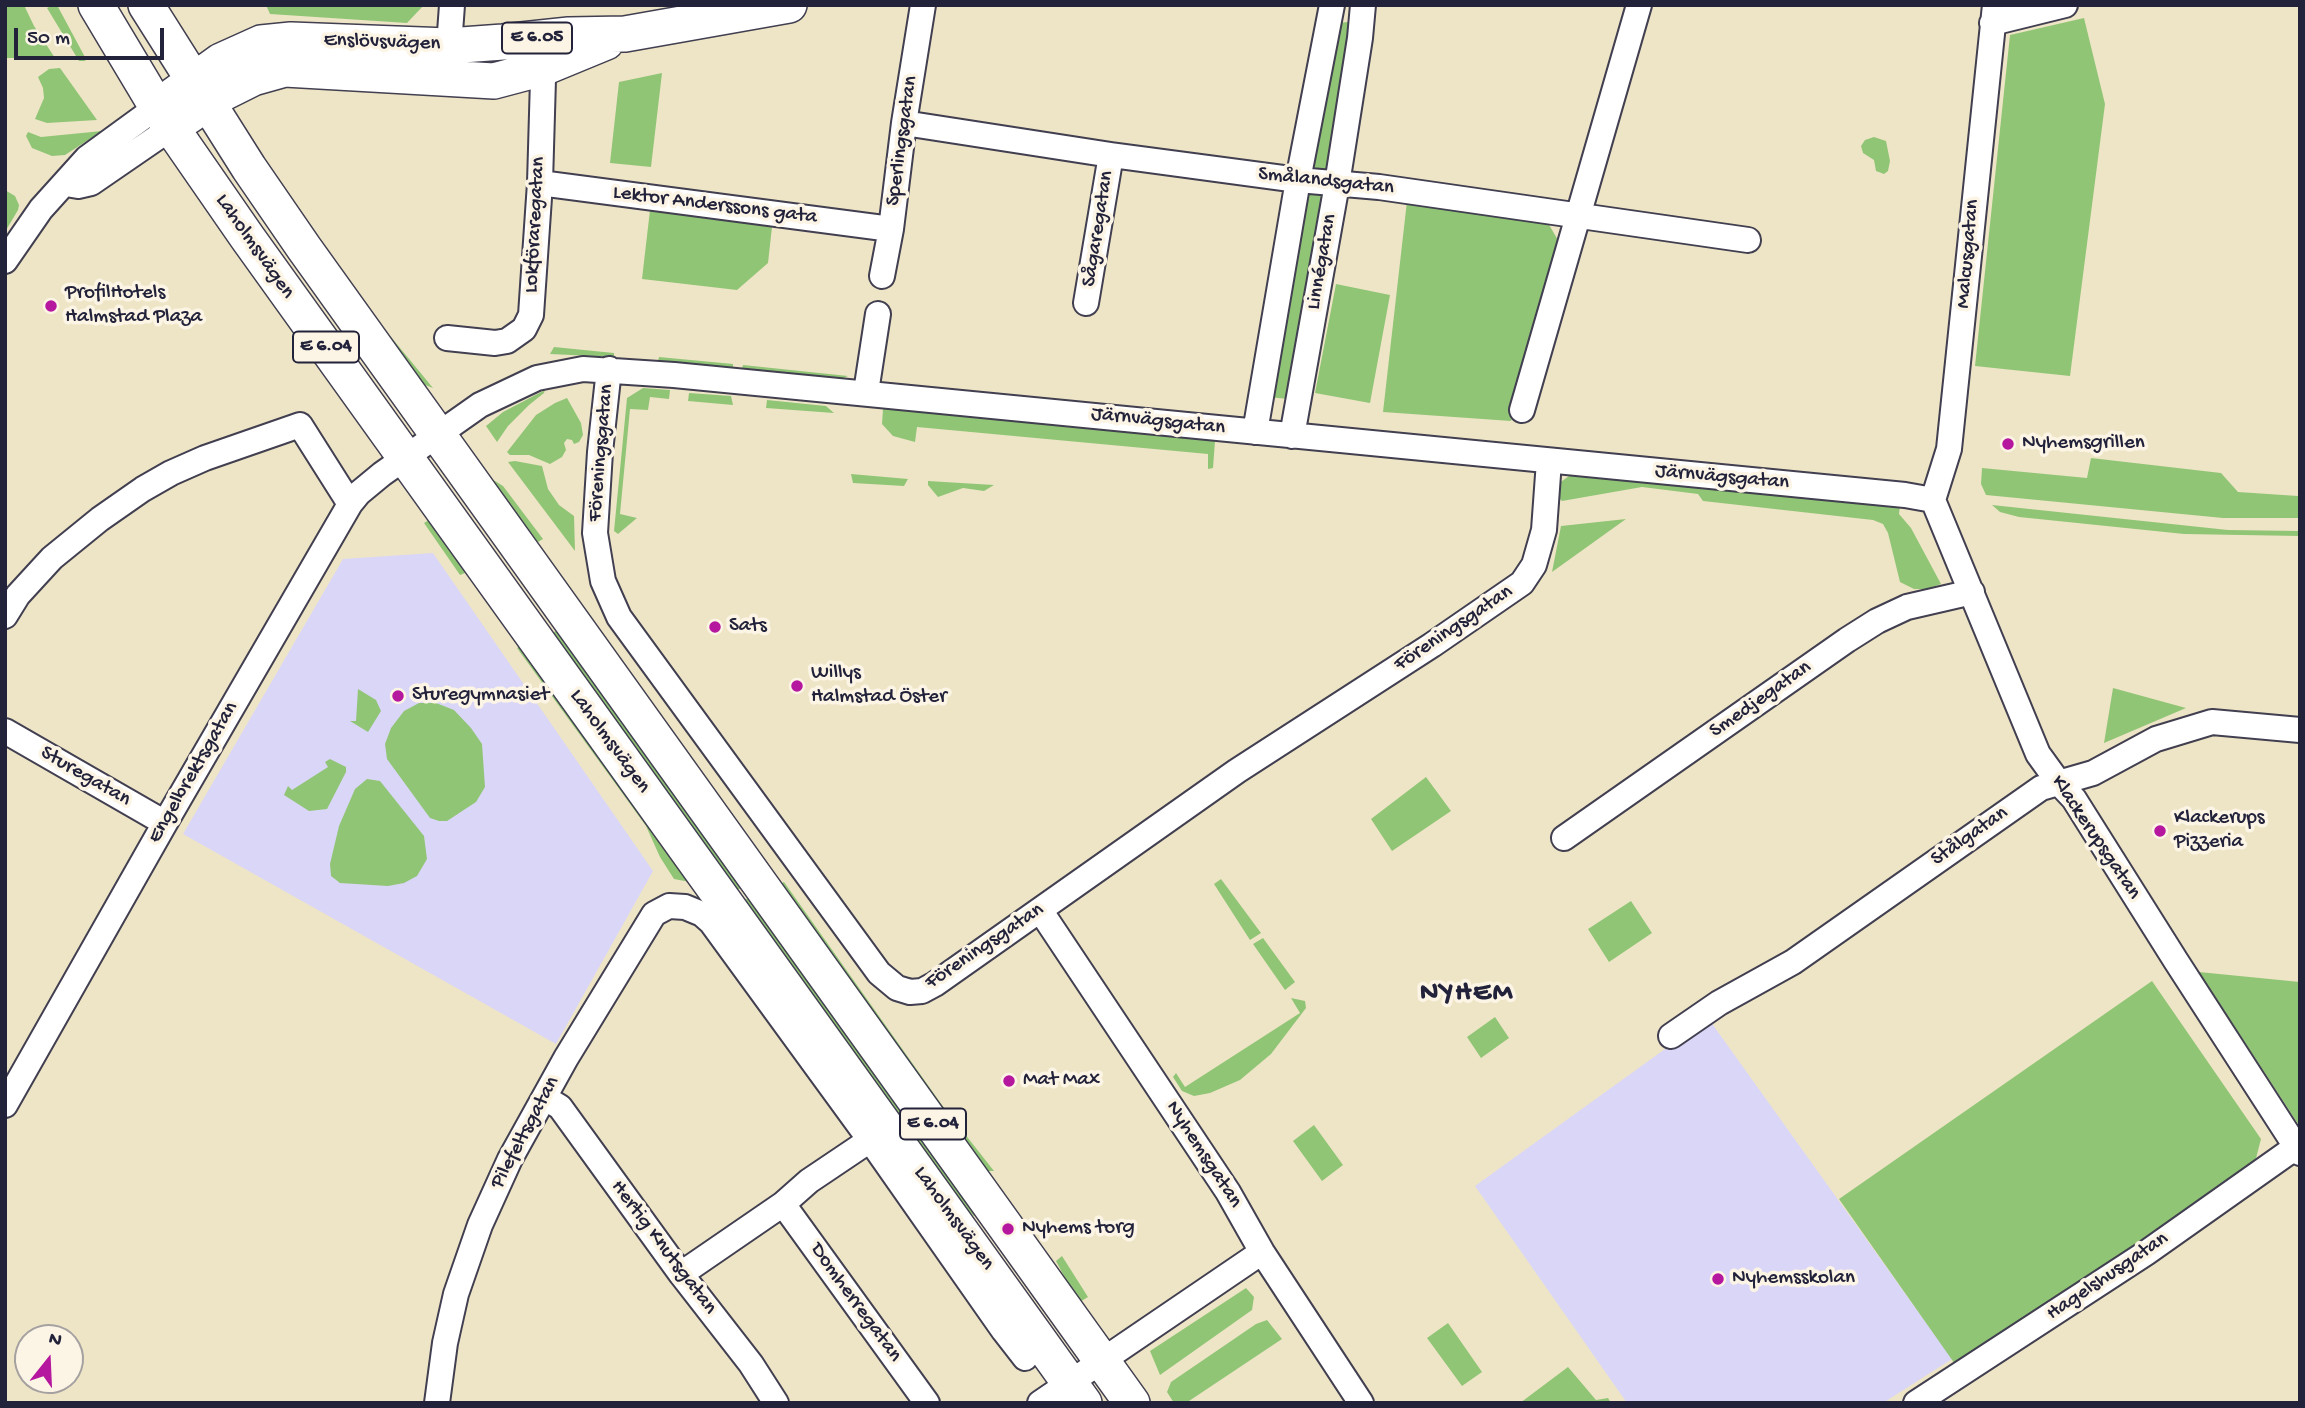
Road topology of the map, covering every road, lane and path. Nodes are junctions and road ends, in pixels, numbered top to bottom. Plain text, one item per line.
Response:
1 (96, 5) edge
2 (146, 5) edge
3 (452, 5) edge
4 (789, 5) edge
5 (923, 5) edge
6 (1332, 5) edge
7 (1363, 5) edge
8 (1639, 5) edge
9 (2065, 5) edge
10 (1994, 14) edge
11 (625, 34) junction
12 (541, 54) junction
13 (448, 62) junction
14 (200, 92) junction
15 (164, 118) junction
16 (904, 122) junction
17 (1111, 155) junction
18 (1298, 180) junction
19 (540, 183) junction
20 (1336, 184) junction
21 (1578, 216) junction
22 (891, 229) junction
23 (1748, 240) dead end
24 (5, 261) edge
25 (882, 276) dead end
26 (1087, 303) dead end
27 (878, 314) dead end
28 (447, 338) dead end
29 (609, 369) junction
30 (866, 392) junction
31 (1522, 410) dead end
32 (1255, 432) junction
33 (437, 435) junction
34 (1292, 436) junction
35 (405, 457) junction
36 (1549, 461) junction
37 (1933, 500) junction
38 (350, 503) junction
39 (1972, 592) junction
40 (5, 616) edge
41 (2300, 730) edge
42 (5, 731) edge
43 (2059, 783) junction
44 (165, 823) junction
45 (1564, 838) dead end
46 (685, 907) joint
47 (1040, 911) junction
48 (1671, 1036) dead end
49 (545, 1098) junction
50 (5, 1105) edge
51 (870, 1140) junction
52 (2298, 1150) edge
53 (783, 1204) junction
54 (1262, 1252) junction
55 (681, 1274) junction
56 (1025, 1357) dead end
57 (1103, 1360) junction
58 (1077, 1393) edge
59 (436, 1403) edge
60 (776, 1403) edge
61 (927, 1403) edge
62 (1040, 1403) edge
63 (1132, 1403) edge
64 (1361, 1403) edge
65 (1916, 1403) edge

1 - 15 highway, Laholmsvägen / E 6.04
2 - 14 highway, Laholmsvägen / E 6.04
3 - 13 street
4 - 11 highway, Enslövsvägen / E 6.05
5 - 16 street, Sperlingsgatan
6 - 18 street, Linnégatan
7 - 20 street, Linnégatan
8 - 21 street
9 - 10 street
10 - 37 street, Malcusgatan
11 - 12 highway, Enslövsvägen / E 6.05
11 - 12 highway, Enslövsvägen / E 6.05
12 - 13 highway, Enslövsvägen / E 6.05
12 - 19 street, Lokföraregatan
13 - 14 highway, Enslövsvägen / E 6.05
14 - 15 highway, Enslövsvägen / E 6.05
14 - 33 highway, Laholmsvägen / E 6.04
15 - 24 street
15 - 35 highway, Laholmsvägen / E 6.04
16 - 17 street, Smålandsgatan
16 - 22 street, Sperlingsgatan
17 - 18 street, Smålandsgatan
17 - 26 street, Sågaregatan
18 - 20 street, Smålandsgatan
18 - 32 street, Linnégatan
19 - 22 street, Lektor Anderssons gata
19 - 28 street, Lokföraregatan
20 - 21 street, Smålandsgatan
20 - 34 street, Linnégatan
21 - 23 street, Smålandsgatan
21 - 31 street
22 - 25 street, Sperlingsgatan
27 - 30 street
29 - 30 street, Järnvägsgatan
29 - 33 street, Järnvägsgatan
29 - 47 street, Föreningsgatan
30 - 32 street, Järnvägsgatan
32 - 34 street, Järnvägsgatan
33 - 35 street, Järnvägsgatan
33 - 57 highway, Laholmsvägen / E 6.04
34 - 36 street, Järnvägsgatan
35 - 38 street, Engelbrektsgatan
35 - 58 highway, Laholmsvägen / E 6.04
36 - 37 street, Järnvägsgatan
36 - 47 street, Föreningsgatan
37 - 39 street, Klackerupsgatan
38 - 40 street
38 - 44 street, Engelbrektsgatan
39 - 43 street, Klackerupsgatan
39 - 45 street, Smedjegatan
41 - 43 street, Stålgatan
42 - 44 street, Sturegatan
43 - 48 street, Stålgatan
43 - 52 street, Klackerupsgatan
44 - 50 street, Engelbrektsgatan
46 - 49 street, Pilefeltsgatan
46 - 51 street, Laholmsvägen
47 - 54 street, Nyhemsgatan
49 - 55 street, Hertig Knutsgatan
49 - 59 street, Pilefeltsgatan
51 - 53 street
51 - 56 street, Laholmsvägen
52 - 65 street, Hagelshusgatan
53 - 55 street
53 - 61 street, Domherregatan
54 - 57 street
54 - 64 street, Nyhemsgatan
55 - 60 street, Hertig Knutsgatan
57 - 58 street
57 - 63 highway, Laholmsvägen / E 6.04
58 - 62 street

